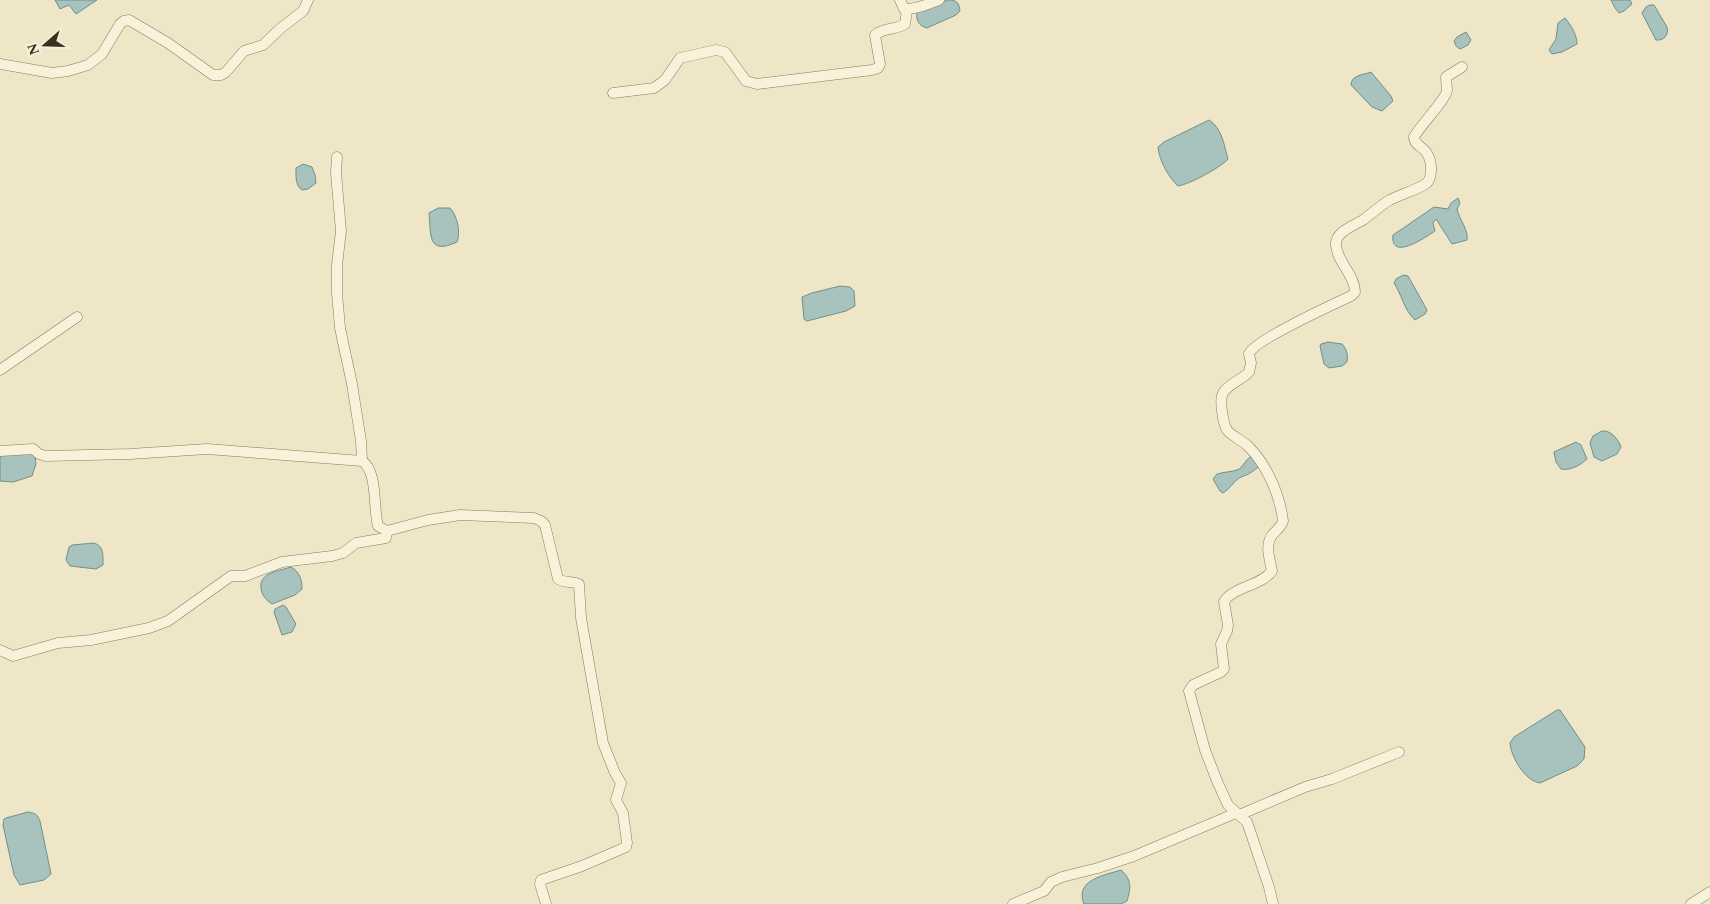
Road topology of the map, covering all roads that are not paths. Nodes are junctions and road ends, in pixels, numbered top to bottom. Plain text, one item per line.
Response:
1 (308, 0) edge
2 (900, 0) edge
3 (939, 0) edge
4 (907, 10) junction
5 (0, 64) edge
6 (1462, 68) dead end
7 (614, 93) dead end
8 (337, 157) dead end
9 (77, 317) dead end
10 (0, 370) edge
11 (1, 449) edge
12 (362, 461) junction
13 (387, 531) junction
14 (0, 650) edge
15 (1399, 752) dead end
16 (1238, 814) junction
17 (1710, 892) edge
18 (546, 904) edge
19 (1013, 904) edge
20 (1273, 904) edge
21 (1691, 904) edge

1 - 5 street
2 - 4 street
3 - 4 street
4 - 7 street
6 - 16 street
8 - 12 street
9 - 10 street
11 - 12 street
12 - 13 street
13 - 14 street
13 - 18 street
15 - 16 street
16 - 19 street
16 - 20 street
17 - 21 street

